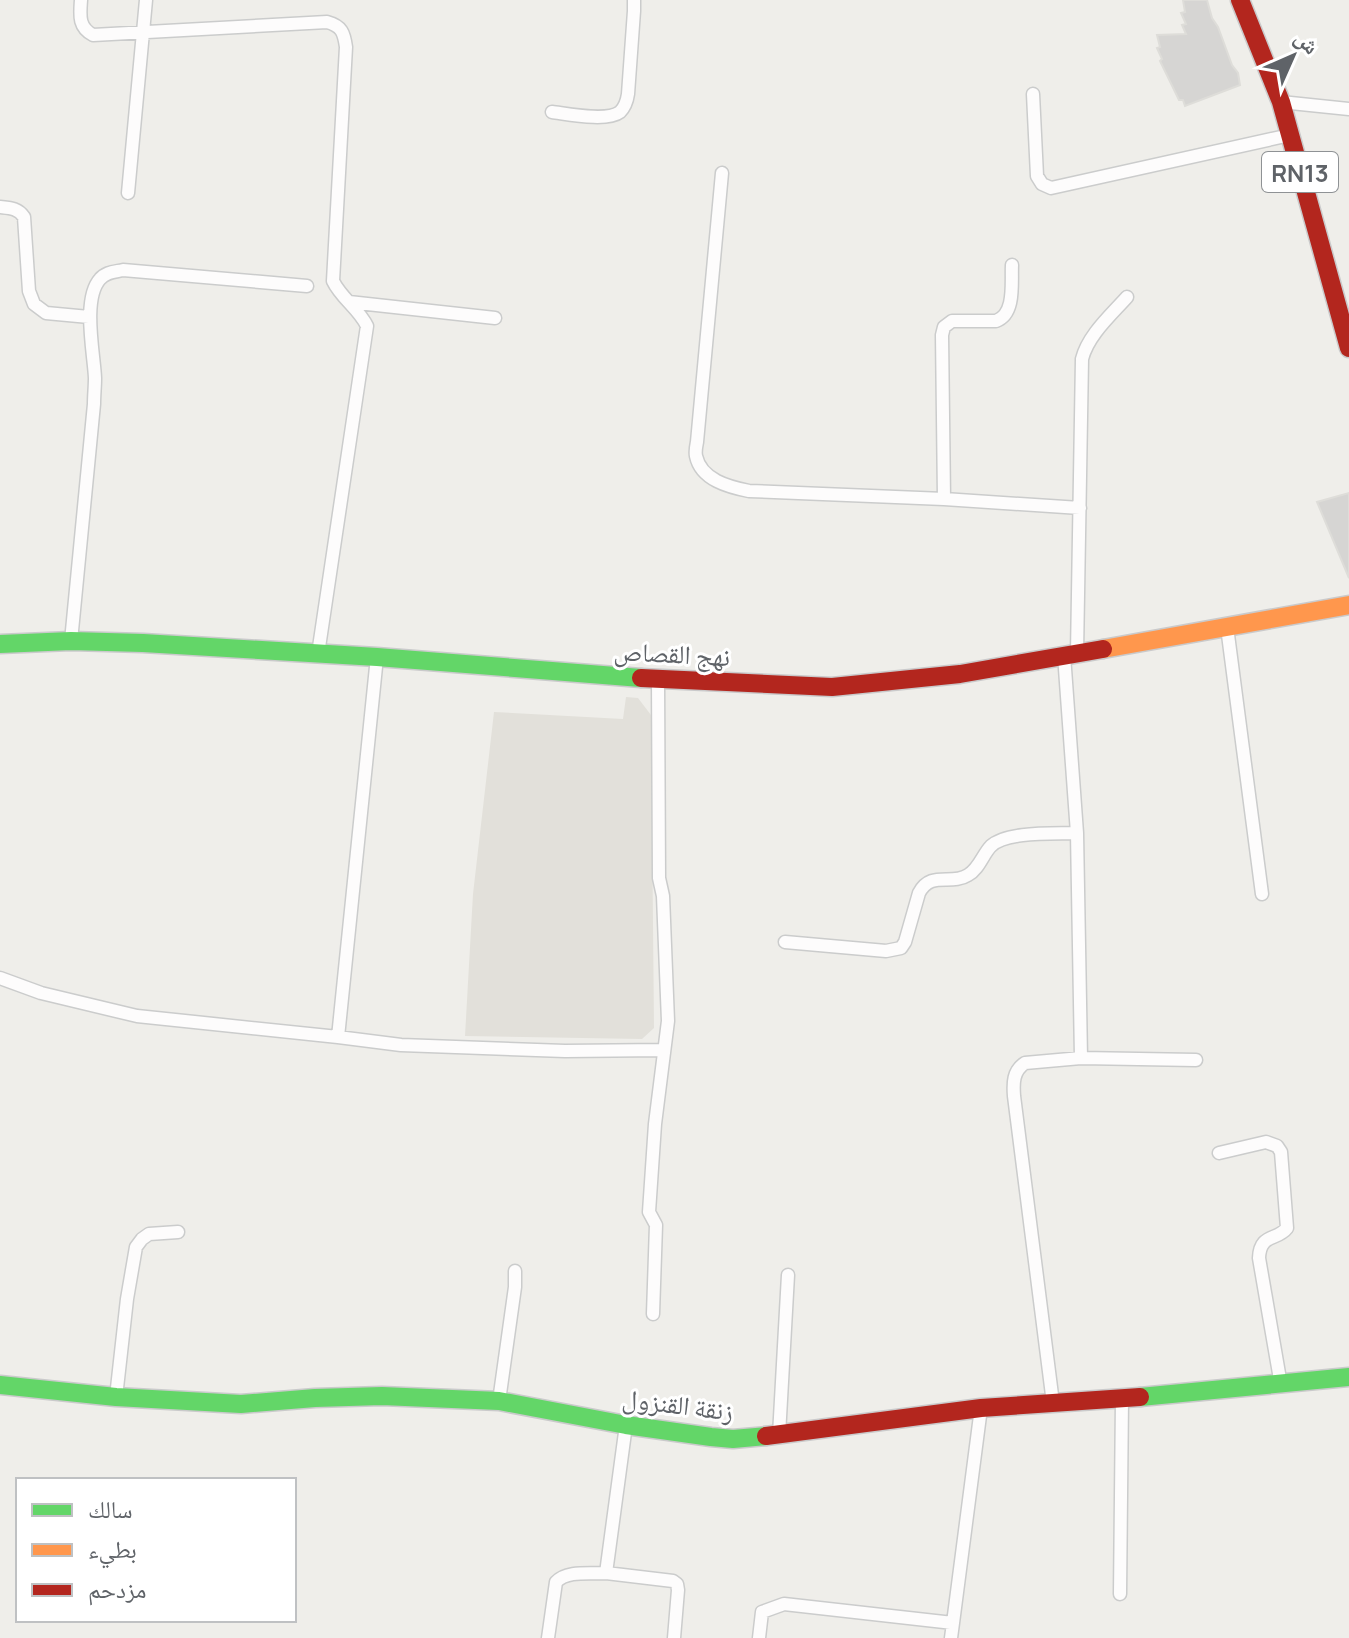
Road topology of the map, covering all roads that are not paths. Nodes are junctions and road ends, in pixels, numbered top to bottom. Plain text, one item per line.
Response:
1 (81, 0) edge
2 (146, 0) edge
3 (634, 0) edge
4 (1240, 0) edge
5 (142, 33) junction
6 (1033, 94) dead end
7 (1281, 102) junction
8 (1349, 109) edge
9 (552, 112) dead end
10 (1290, 135) junction
11 (722, 173) dead end
12 (128, 193) dead end
13 (0, 207) edge
14 (1012, 265) dead end
15 (307, 286) dead end
16 (1127, 297) dead end
17 (349, 302) junction
18 (89, 317) junction
19 (495, 318) dead end
20 (1346, 327) edge
21 (1349, 348) edge
22 (944, 499) junction
23 (1080, 508) junction
24 (1345, 605) edge
25 (1227, 627) junction
26 (71, 641) junction
27 (0, 644) edge
28 (318, 654) junction
29 (1071, 654) junction
30 (377, 657) junction
31 (658, 679) junction
32 (1077, 833) junction
33 (1262, 894) dead end
34 (785, 942) dead end
35 (0, 978) edge
36 (338, 1037) junction
37 (663, 1050) junction
38 (1081, 1058) junction
39 (1196, 1060) dead end
40 (1219, 1153) dead end
41 (178, 1232) dead end
42 (515, 1271) dead end
43 (788, 1275) dead end
44 (653, 1314) dead end
45 (1349, 1377) edge
46 (0, 1385) edge
47 (1281, 1385) junction
48 (116, 1397) junction
49 (1122, 1399) junction
50 (499, 1401) junction
51 (1053, 1403) junction
52 (981, 1408) junction
53 (626, 1425) junction
54 (779, 1435) junction
55 (606, 1573) junction
56 (1120, 1594) dead end
57 (953, 1623) junction
58 (548, 1638) edge
59 (674, 1638) edge
60 (759, 1638) edge
61 (951, 1638) edge

1 - 5 street
2 - 5 street
3 - 9 street
4 - 7 street, RN13
5 - 12 street
5 - 17 street
6 - 10 street
7 - 8 street
7 - 10 street, RN13
10 - 20 street, RN13
11 - 22 street
13 - 18 street
14 - 22 street
15 - 18 street
16 - 23 street
17 - 19 street
17 - 28 street
18 - 26 street
20 - 21 street, RN13
22 - 23 street
23 - 29 street
24 - 25 street, نهج القصاص
25 - 29 street, نهج القصاص
25 - 33 street
26 - 27 street, نهج القصاص
26 - 28 street, نهج القصاص
28 - 30 street, نهج القصاص
29 - 31 street, نهج القصاص
29 - 32 street
30 - 31 street, نهج القصاص
30 - 36 street
31 - 37 street
32 - 34 street
32 - 38 street
35 - 36 street
36 - 37 street
37 - 44 street
38 - 39 street
38 - 51 street
40 - 47 street
41 - 48 street
42 - 50 street
43 - 54 street
45 - 47 street, زنقة القنزول
46 - 48 street, زنقة القنزول
47 - 49 street, زنقة القنزول
48 - 50 street, زنقة القنزول
49 - 51 street, زنقة القنزول
49 - 56 street
50 - 53 street, زنقة القنزول
51 - 52 street, زنقة القنزول
52 - 54 street, زنقة القنزول
52 - 57 street
53 - 54 street, زنقة القنزول
53 - 55 street
55 - 58 street
55 - 59 street
57 - 60 street
57 - 61 street

